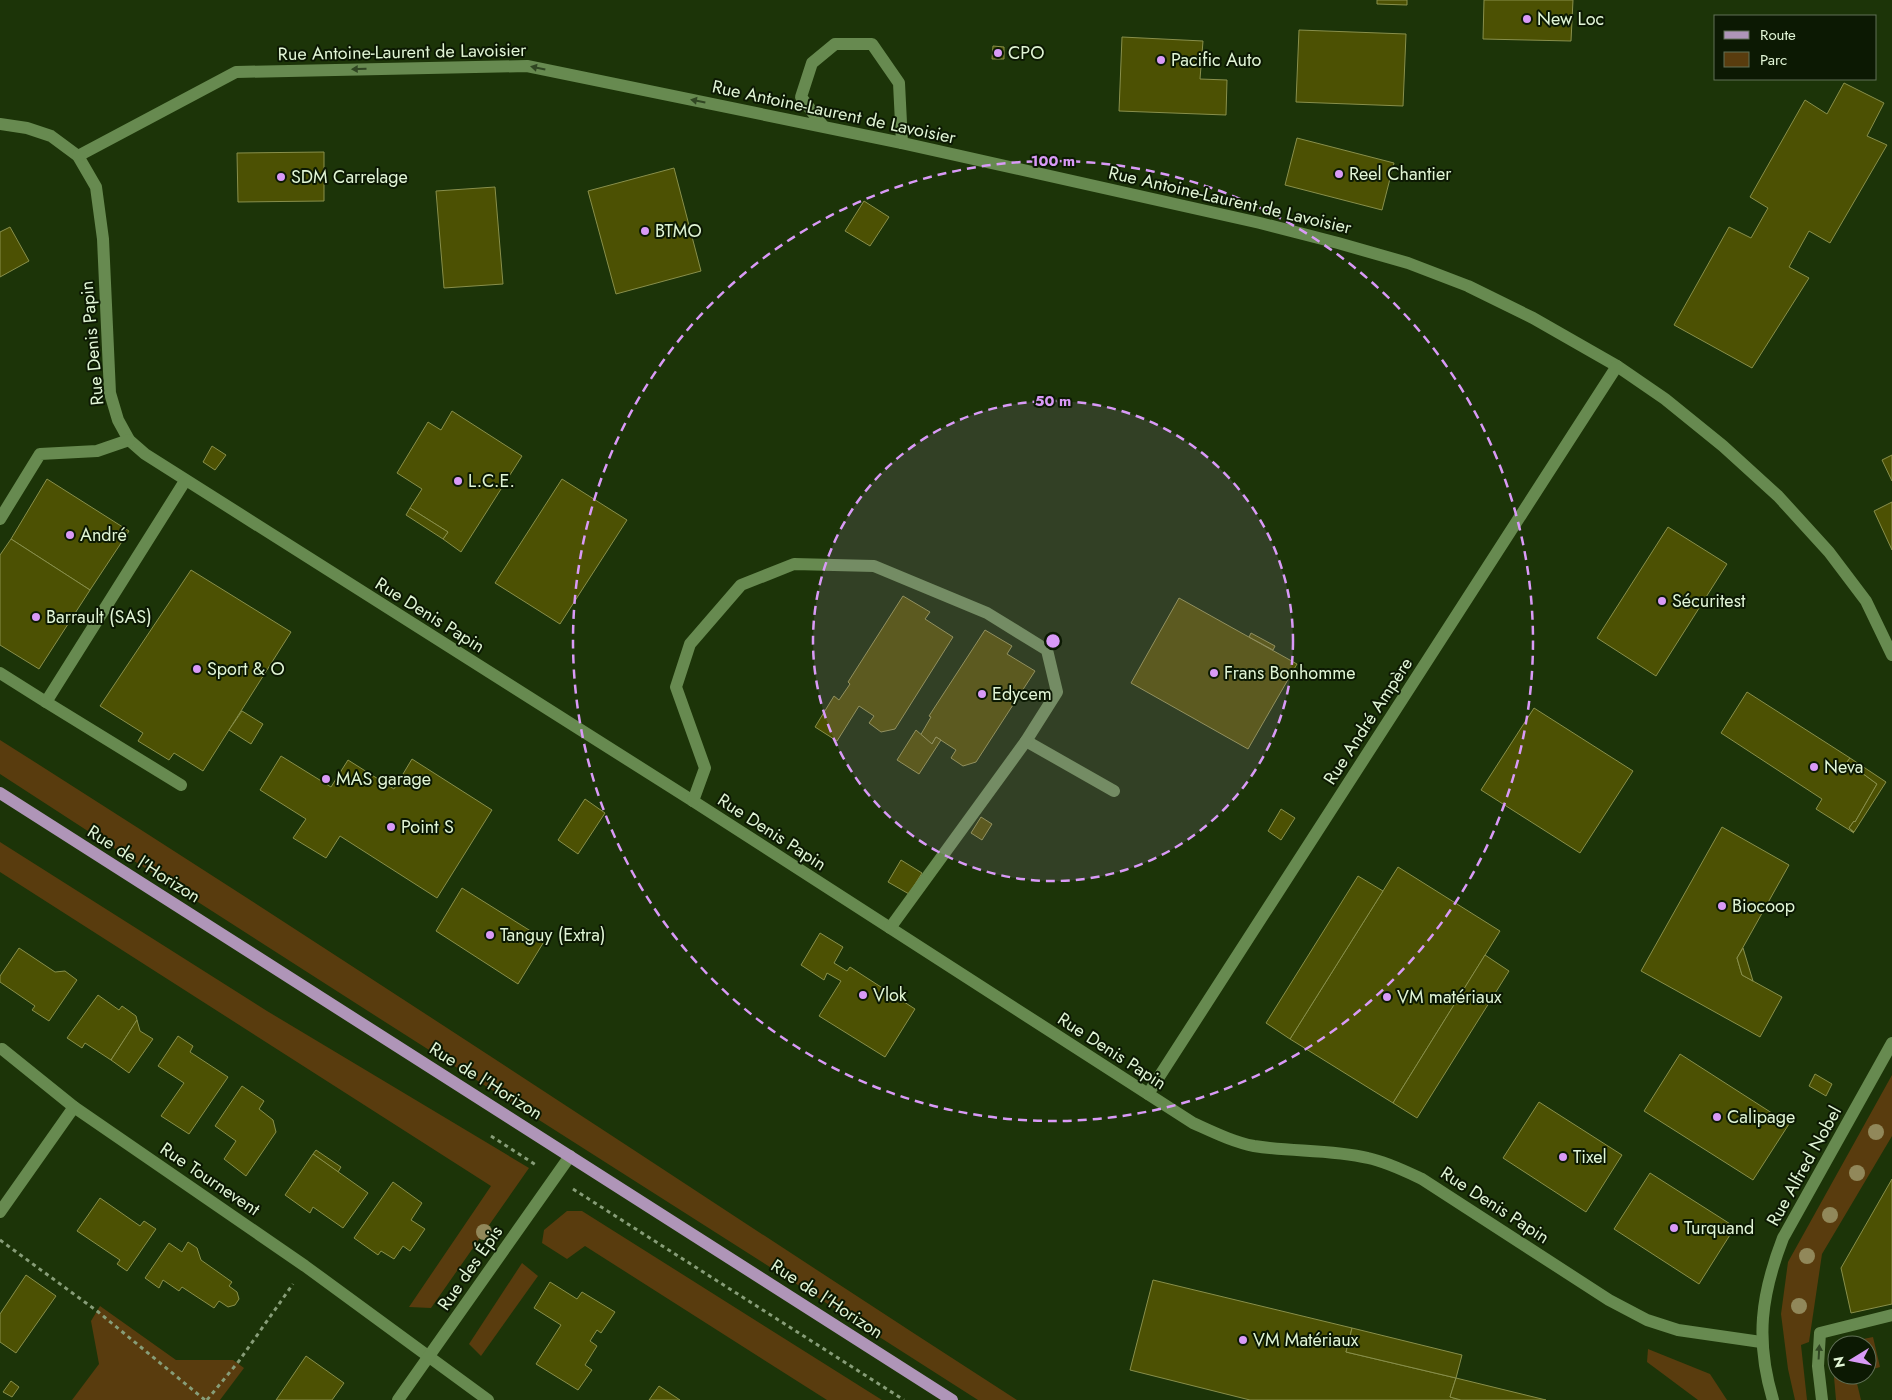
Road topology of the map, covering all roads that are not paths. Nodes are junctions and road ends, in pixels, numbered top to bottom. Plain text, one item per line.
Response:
1 (0, 124) edge
2 (823, 126) junction
3 (902, 143) junction
4 (78, 156) junction
5 (1617, 366) junction
6 (130, 440) junction
7 (185, 481) junction
8 (0, 519) edge
9 (1892, 655) edge
10 (0, 674) edge
11 (46, 702) junction
12 (1026, 741) junction
13 (182, 785) dead end
14 (1114, 791) dead end
15 (0, 793) edge
16 (692, 801) junction
17 (890, 928) junction
18 (1892, 1043) edge
19 (2, 1048) dead end
20 (1148, 1094) junction
21 (74, 1107) junction
22 (570, 1156) junction
23 (0, 1212) edge
24 (1892, 1315) edge
25 (1761, 1342) junction
26 (430, 1356) junction
27 (398, 1400) edge
28 (488, 1400) edge
29 (952, 1400) edge
30 (1773, 1400) edge
31 (1822, 1400) edge

1 - 4 street, Rue Denis Papin
2 - 3 street, Rue Antoine-Laurent de Lavoisier
2 - 3 street
2 -> 4 street, Rue Antoine-Laurent de Lavoisier
3 - 5 street, Rue Antoine-Laurent de Lavoisier
4 - 6 street, Rue Denis Papin
5 - 9 street, Rue Antoine-Laurent de Lavoisier
5 - 20 street, Rue André Ampère
6 - 7 street, Rue Denis Papin
6 - 8 street
7 - 11 street
7 - 16 street, Rue Denis Papin
10 - 11 street
11 - 13 street
12 - 14 street
12 - 16 street
12 - 17 street
15 - 22 main road, Rue de l'Horizon
16 - 17 street, Rue Denis Papin
17 - 20 street, Rue Denis Papin
18 - 25 street, Rue Alfred Nobel
19 - 21 street, Rue Tournevent
20 - 25 street, Rue Denis Papin
21 - 23 street
21 - 26 street, Rue Tournevent
22 - 26 street, Rue des Épis
22 - 29 main road, Rue de l'Horizon
31 -> 24 street
25 - 30 street, Rue Alfred Nobel
26 - 27 street, Rue des Épis
26 - 28 street, Rue Tournevent

